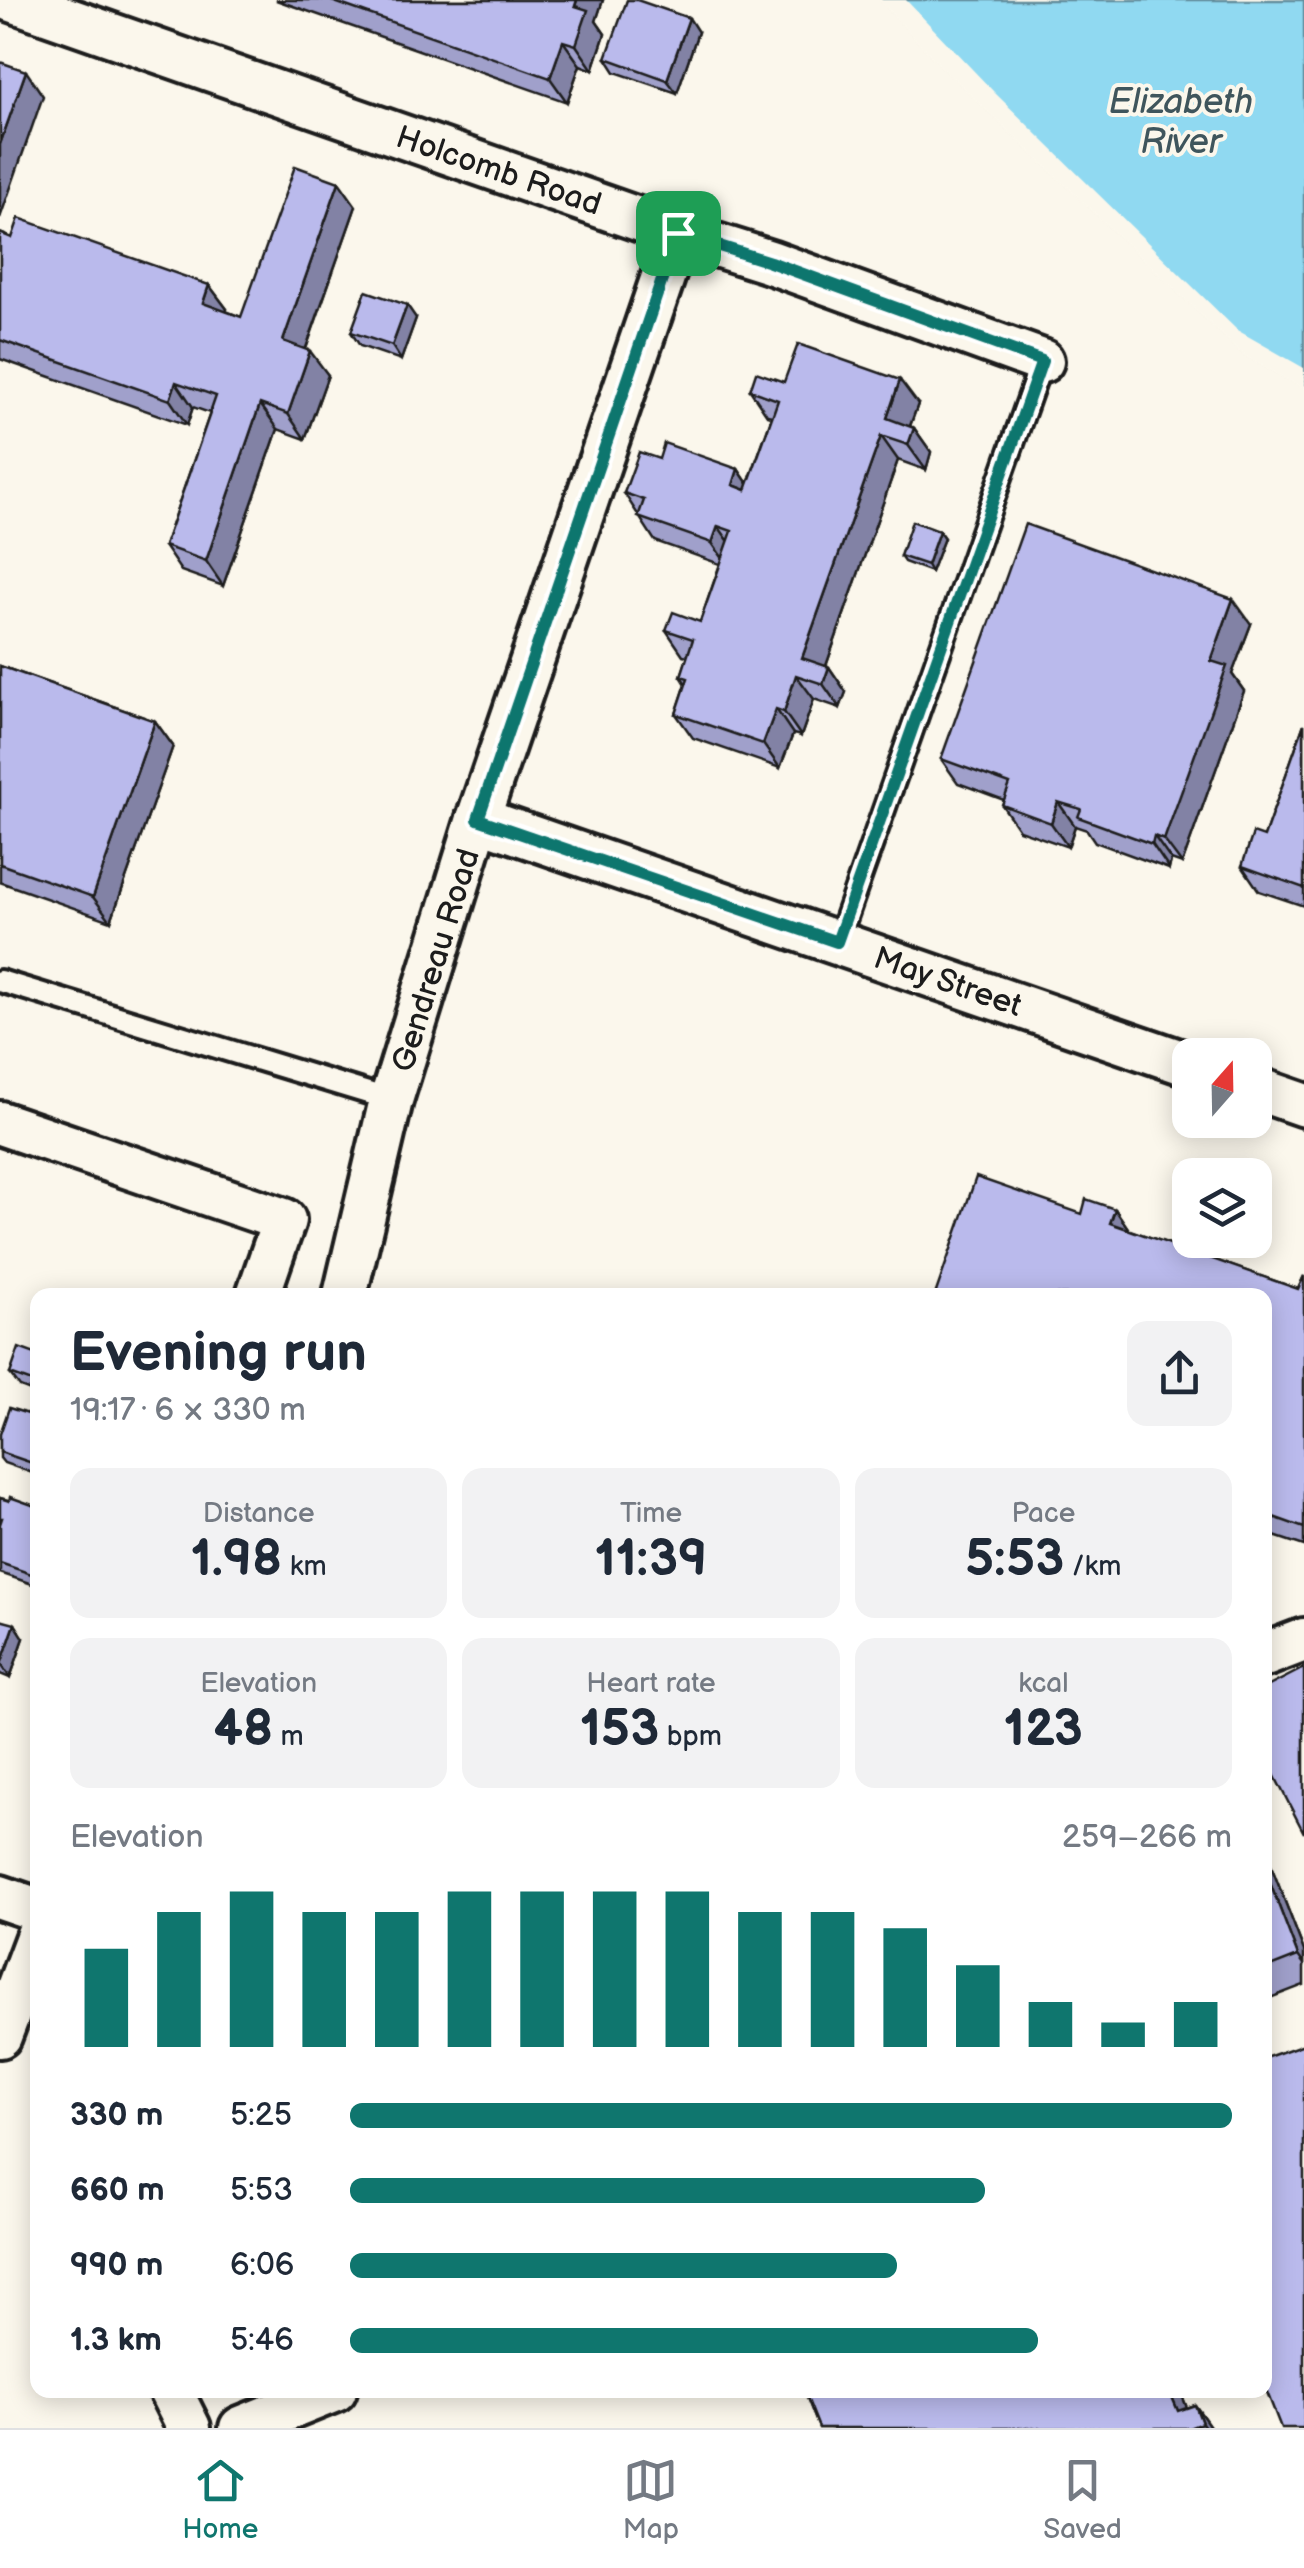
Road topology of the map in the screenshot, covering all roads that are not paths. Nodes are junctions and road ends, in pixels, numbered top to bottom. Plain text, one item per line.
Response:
1 (12, 0) edge
2 (678, 233) junction
3 (1042, 361) joint
4 (478, 819) junction
5 (837, 942) junction
6 (0, 980) edge
7 (1172, 1059) edge
8 (1272, 1094) edge
9 (392, 1100) junction
10 (1304, 1105) edge
11 (0, 1122) edge
12 (260, 1288) edge
13 (347, 1288) edge
14 (1304, 1640) edge
15 (1272, 1653) edge
16 (0, 1896) edge
17 (30, 1907) edge
18 (30, 1956) edge
19 (0, 2036) edge
20 (174, 2398) edge
21 (315, 2398) edge
22 (189, 2428) edge
23 (241, 2428) edge

1 - 2 street, Holcomb Road
2 - 3 street, Holcomb Road
2 - 4 street, Gendreau Road
3 - 5 lane
4 - 5 street, May Street
4 - 9 street, Gendreau Road
5 - 7 street, May Street
6 - 9 lane
8 - 10 street
9 - 13 street, Gendreau Road
11 - 12 street
14 - 15 street
16 - 17 street
18 - 19 street
20 - 22 street
21 - 23 street

